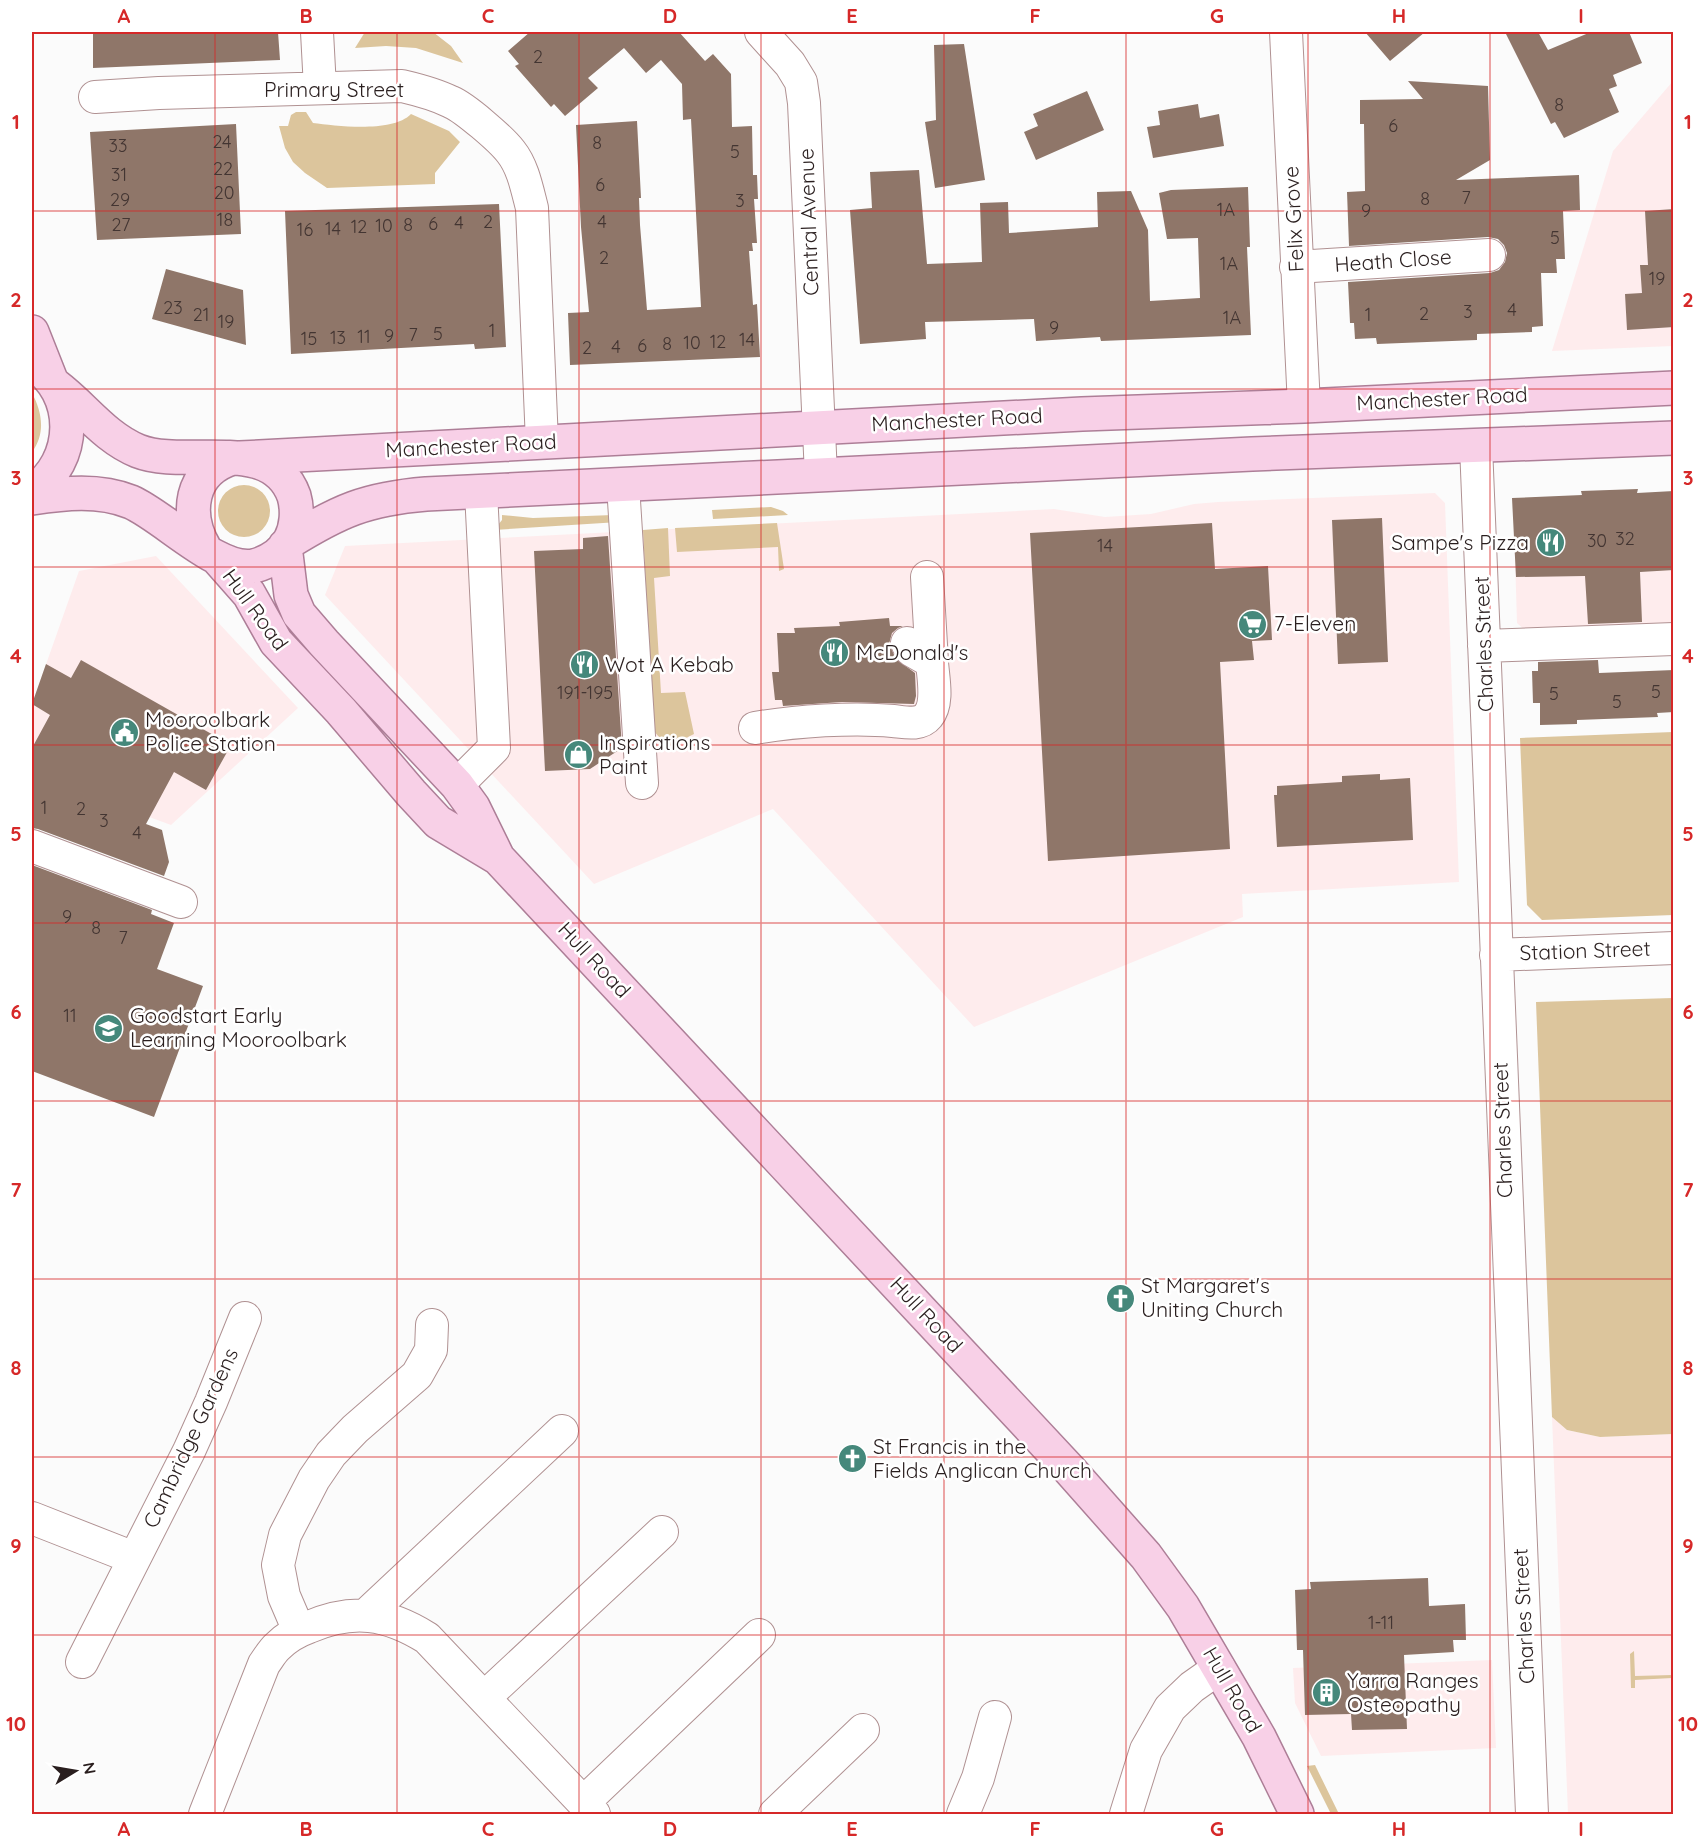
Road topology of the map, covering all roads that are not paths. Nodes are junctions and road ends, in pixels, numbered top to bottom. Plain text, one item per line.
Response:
1 (317, 32) edge
2 (761, 32) edge
3 (1286, 32) edge
4 (320, 88) junction
5 (95, 97) dead end
6 (1489, 255) dead end
7 (1296, 267) junction
8 (32, 333) edge
9 (46, 376) edge
10 (1674, 388) edge
11 (1474, 398) junction
12 (1304, 406) junction
13 (818, 427) junction
14 (1674, 438) edge
15 (542, 442) junction
16 (1476, 446) junction
17 (236, 458) junction
18 (821, 475) junction
19 (623, 485) junction
20 (32, 492) edge
21 (481, 492) junction
22 (32, 498) edge
23 (287, 544) junction
24 (212, 555) junction
25 (927, 577) dead end
26 (1674, 639) edge
27 (324, 643) junction
28 (907, 643) dead end
29 (1484, 646) junction
30 (932, 662) junction
31 (298, 667) junction
32 (755, 728) dead end
33 (642, 783) dead end
34 (457, 785) junction
35 (32, 846) edge
36 (498, 858) junction
37 (181, 902) dead end
38 (1674, 948) edge
39 (1496, 954) junction
40 (245, 1318) dead end
41 (432, 1325) dead end
42 (562, 1431) dead end
43 (32, 1518) edge
44 (662, 1532) dead end
45 (134, 1558) junction
46 (366, 1615) junction
47 (299, 1631) junction
48 (759, 1635) dead end
49 (82, 1662) dead end
50 (1219, 1668) junction
51 (484, 1697) junction
52 (995, 1717) dead end
53 (863, 1730) dead end
54 (588, 1809) edge
55 (205, 1815) edge
56 (775, 1815) edge
57 (963, 1815) edge
58 (1126, 1815) edge
59 (1297, 1815) edge
60 (1532, 1815) edge

1 - 4 street
2 - 13 street, Central Avenue
3 - 7 street, Felix Grove
4 - 5 street, Primary Street
4 - 15 street, Primary Street
6 - 7 street, Heath Close
7 - 12 street, Felix Grove
8 - 9 main road, Hull Road
9 - 17 main road, Hull Road
9 - 20 main road
10 - 11 main road, Manchester Road
11 - 12 main road, Manchester Road
11 - 16 main road
12 - 13 main road, Manchester Road
13 - 15 main road, Manchester Road
13 - 18 street, Central Avenue
14 - 16 main road
15 - 17 main road, Manchester Road
16 - 18 main road
16 - 29 street, Charles Street
17 - 23 main road, Hull Road
17 - 24 main road, Hull Road
18 - 19 main road
19 - 21 main road
19 - 33 street
21 - 23 main road
21 - 34 street
22 - 24 main road, Hull Road
23 - 24 main road, Hull Road
23 - 27 main road, Hull Road
24 - 31 main road, Hull Road
25 - 30 street
26 - 29 street
27 - 31 main road
27 - 34 main road, Hull Road
28 - 30 street
29 - 39 street, Charles Street
30 - 32 street
31 - 36 main road, Hull Road
34 - 36 main road, Hull Road
35 - 37 street
36 - 50 main road, Hull Road
38 - 39 street, Station Street
39 - 60 street, Charles Street
40 - 45 street, Cambridge Gardens
41 - 47 street
42 - 46 street
43 - 45 street
44 - 51 street
45 - 49 street, Cambridge Gardens
46 - 47 street
46 - 51 street
47 - 55 street
48 - 54 street
50 - 58 street
50 - 59 main road, Hull Road
51 - 54 street
52 - 57 street
53 - 56 street

